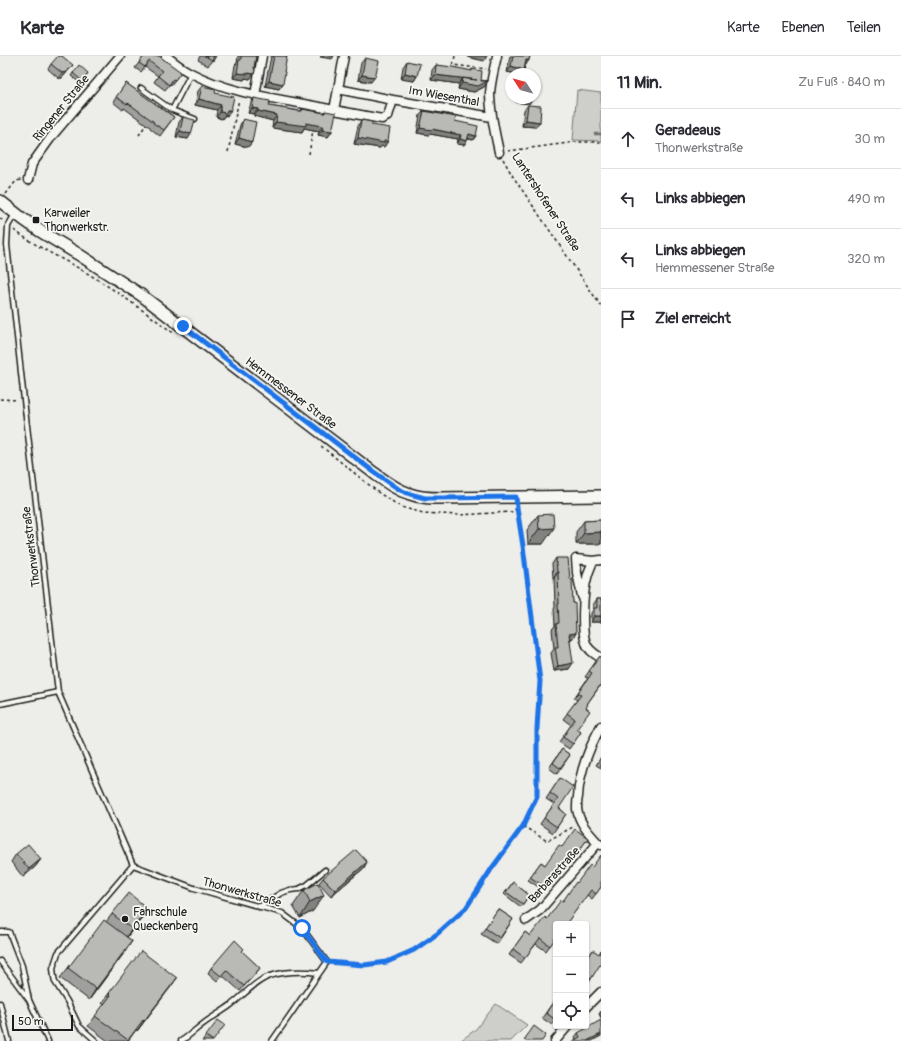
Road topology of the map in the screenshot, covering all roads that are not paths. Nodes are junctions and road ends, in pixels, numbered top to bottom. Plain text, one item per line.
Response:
1 (120, 56) edge
2 (166, 56) edge
3 (262, 56) edge
4 (344, 56) edge
5 (497, 56) edge
6 (190, 73) junction
7 (141, 88) dead end
8 (338, 89) junction
9 (255, 95) junction
10 (393, 100) junction
11 (172, 110) junction
12 (334, 110) junction
13 (492, 117) junction
14 (195, 120) edge
15 (499, 152) road end
16 (28, 180) road end
17 (0, 201) edge
18 (15, 214) junction
19 (601, 496) edge
20 (597, 561) edge
21 (584, 601) junction
22 (601, 658) edge
23 (58, 692) junction
24 (0, 704) edge
25 (601, 726) edge
26 (600, 844) edge
27 (133, 865) junction
28 (325, 870) dead end
29 (259, 907) junction
30 (526, 920) dead end
31 (0, 932) edge
32 (0, 961) edge
33 (319, 973) junction
34 (601, 992) edge
35 (29, 1000) junction
36 (0, 1003) edge
37 (589, 1004) edge
38 (565, 1029) edge
39 (9, 1041) edge
40 (48, 1041) edge
41 (96, 1041) edge
42 (181, 1041) edge
43 (272, 1041) edge
44 (555, 1041) edge

1 - 16 street, Ringener Straße
2 - 6 street, Im Wiesenthal
3 - 9 street
4 - 8 street
5 - 13 street, Lantershofener Straße
6 - 9 street, Im Wiesenthal
6 - 11 lane
7 - 11 lane
8 - 10 street, Im Wiesenthal
8 - 12 street
9 - 12 street, Im Wiesenthal
10 - 12 street, Im Wiesenthal
10 - 13 street, Im Wiesenthal
11 - 14 lane
13 - 15 street, Lantershofener Straße
17 - 18 main road, Hemmessener Straße
18 - 19 main road, Hemmessener Straße
18 - 23 lane, Thonwerkstraße
20 - 21 street
20 - 21 street
21 - 22 street
23 - 24 lane
23 - 27 lane, Thonwerkstraße
25 - 26 street
26 - 30 street, Barbarastraße
27 - 29 lane, Thonwerkstraße
27 - 41 lane
28 - 29 lane
29 - 33 lane, Thonwerkstraße
31 - 35 lane
32 - 35 lane
33 - 42 lane
33 - 43 lane
34 - 37 street
35 - 40 lane
36 - 39 lane
38 - 44 street

